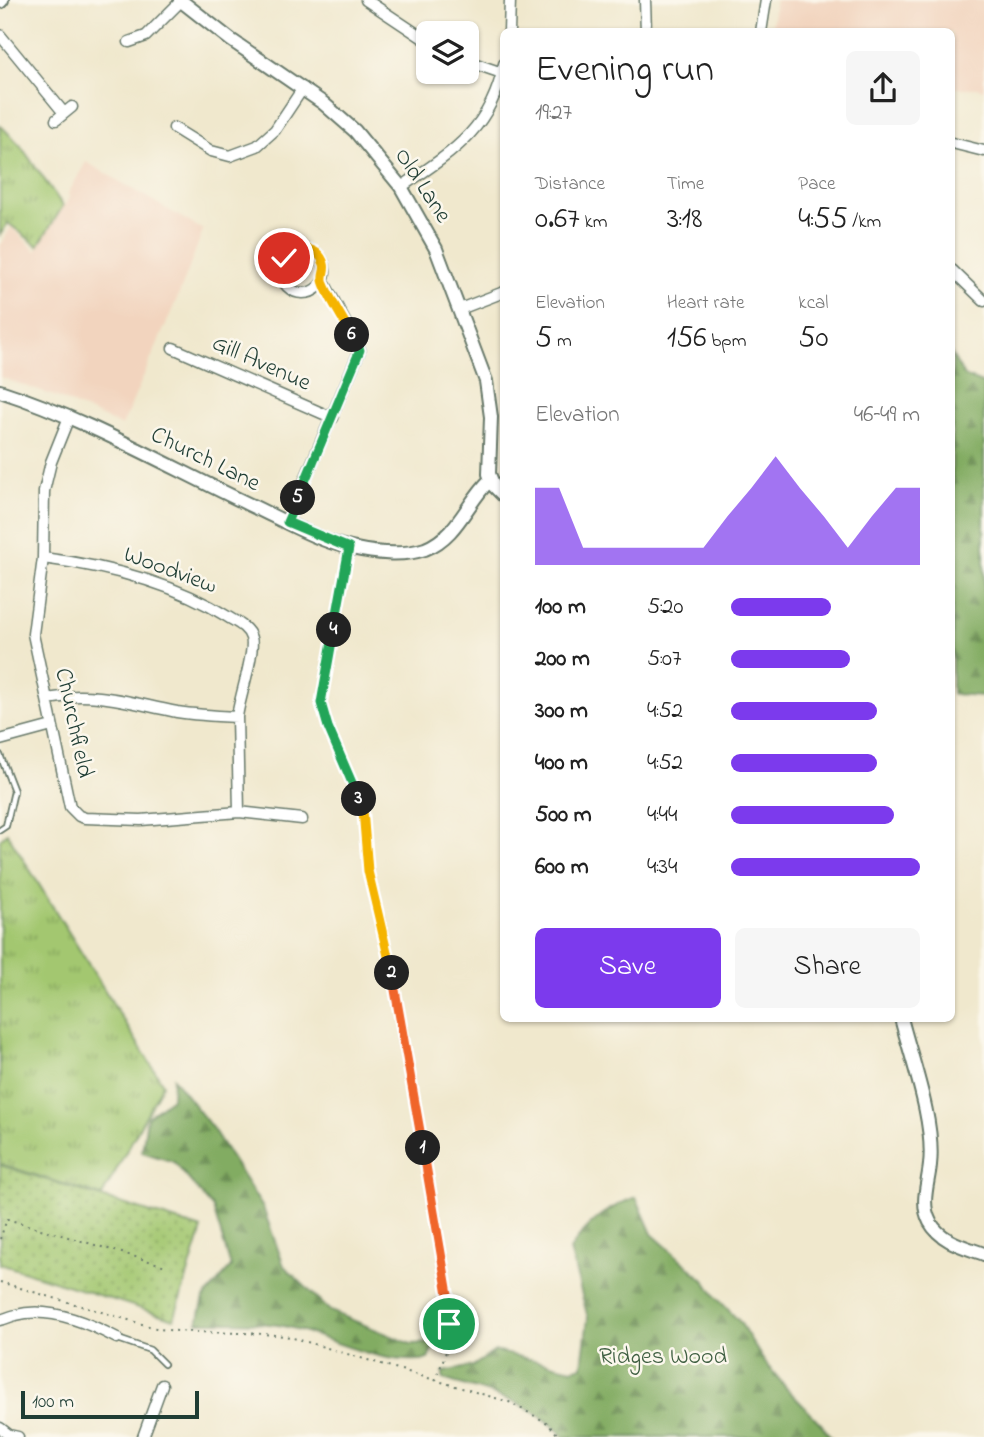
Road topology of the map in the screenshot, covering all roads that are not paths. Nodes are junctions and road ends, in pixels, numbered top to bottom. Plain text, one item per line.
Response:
1 (366, 0) edge
2 (510, 0) edge
3 (645, 0) edge
4 (765, 0) edge
5 (181, 1) edge
6 (509, 28) edge
7 (646, 28) edge
8 (762, 28) edge
9 (416, 33) edge
10 (0, 35) edge
11 (129, 42) dead end
12 (479, 64) edge
13 (500, 68) edge
14 (500, 78) edge
15 (303, 88) junction
16 (64, 113) dead end
17 (174, 128) dead end
18 (955, 144) edge
19 (984, 151) edge
20 (401, 187) junction
21 (955, 273) edge
22 (323, 280) junction
23 (500, 294) edge
24 (984, 301) edge
25 (460, 309) junction
26 (173, 348) dead end
27 (0, 391) edge
28 (69, 417) junction
29 (333, 418) junction
30 (490, 480) junction
31 (500, 491) edge
32 (287, 522) junction
33 (43, 558) junction
34 (47, 699) junction
35 (237, 717) junction
36 (52, 726) junction
37 (0, 740) edge
38 (0, 755) edge
39 (239, 812) junction
40 (302, 819) dead end
41 (0, 830) edge
42 (902, 1022) edge
43 (984, 1254) edge
44 (0, 1320) edge
45 (117, 1338) joint
46 (164, 1364) dead end
47 (162, 1385) dead end
48 (0, 1427) edge
49 (12, 1436) edge
50 (143, 1437) edge

1 - 9 street
2 - 6 street
3 - 7 street
4 - 8 street
5 - 11 street
5 - 15 main road, Old Lane
10 - 16 street
12 - 13 street
14 - 20 street
15 - 17 street
15 - 20 main road, Old Lane
18 - 19 street
20 - 25 main road, Old Lane
21 - 24 street
22 - 22 street
22 - 29 street
23 - 25 street
25 - 30 main road, Old Lane
26 - 29 street, Gill Avenue
27 - 28 main road, Church Lane
28 - 32 main road, Church Lane
28 - 33 street, Churchfield
29 - 32 street
30 - 31 main road
30 - 32 main road, Church Lane
33 - 34 street, Churchfield
33 - 35 street, Woodview
34 - 35 street
34 - 36 street, Churchfield
35 - 39 street, Woodview
36 - 37 street
36 - 39 street, Churchfield
38 - 41 lane
39 - 40 street, Churchfield
42 - 43 main road
44 - 45 street
45 - 46 lane
47 - 50 street
48 - 49 street

